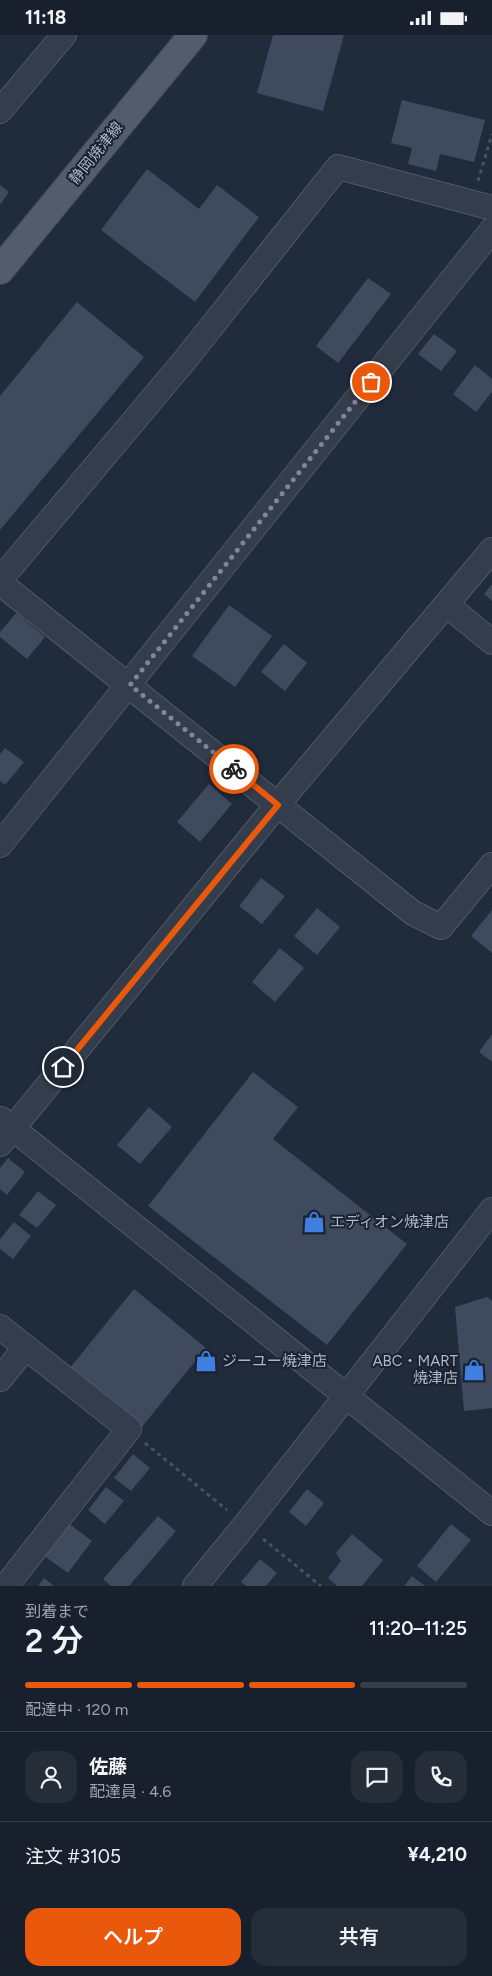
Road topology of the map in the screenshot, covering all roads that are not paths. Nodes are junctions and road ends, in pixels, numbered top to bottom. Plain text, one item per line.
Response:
1 (64, 35) edge
2 (193, 35) edge
3 (0, 111) edge
4 (482, 205) edge
5 (492, 230) edge
6 (0, 271) edge
7 (492, 550) edge
8 (0, 581) edge
9 (447, 605) junction
10 (492, 643) edge
11 (130, 685) junction
12 (278, 805) junction
13 (0, 845) edge
14 (492, 865) edge
15 (4, 1130) edge
16 (492, 1210) edge
17 (0, 1327) edge
18 (26, 1347) junction
19 (0, 1379) edge
20 (346, 1396) junction
21 (492, 1513) edge
22 (6, 1586) edge
23 (195, 1586) edge

1 - 3 street
2 - 6 main road, 静岡焼津線
4 - 8 street
5 - 11 street
7 - 9 street
8 - 11 street
9 - 10 street
9 - 12 street
11 - 12 street
11 - 13 street
12 - 14 street
12 - 15 street
15 - 20 street
16 - 20 street
17 - 18 street
18 - 19 street
18 - 22 street
20 - 21 street
20 - 23 street

